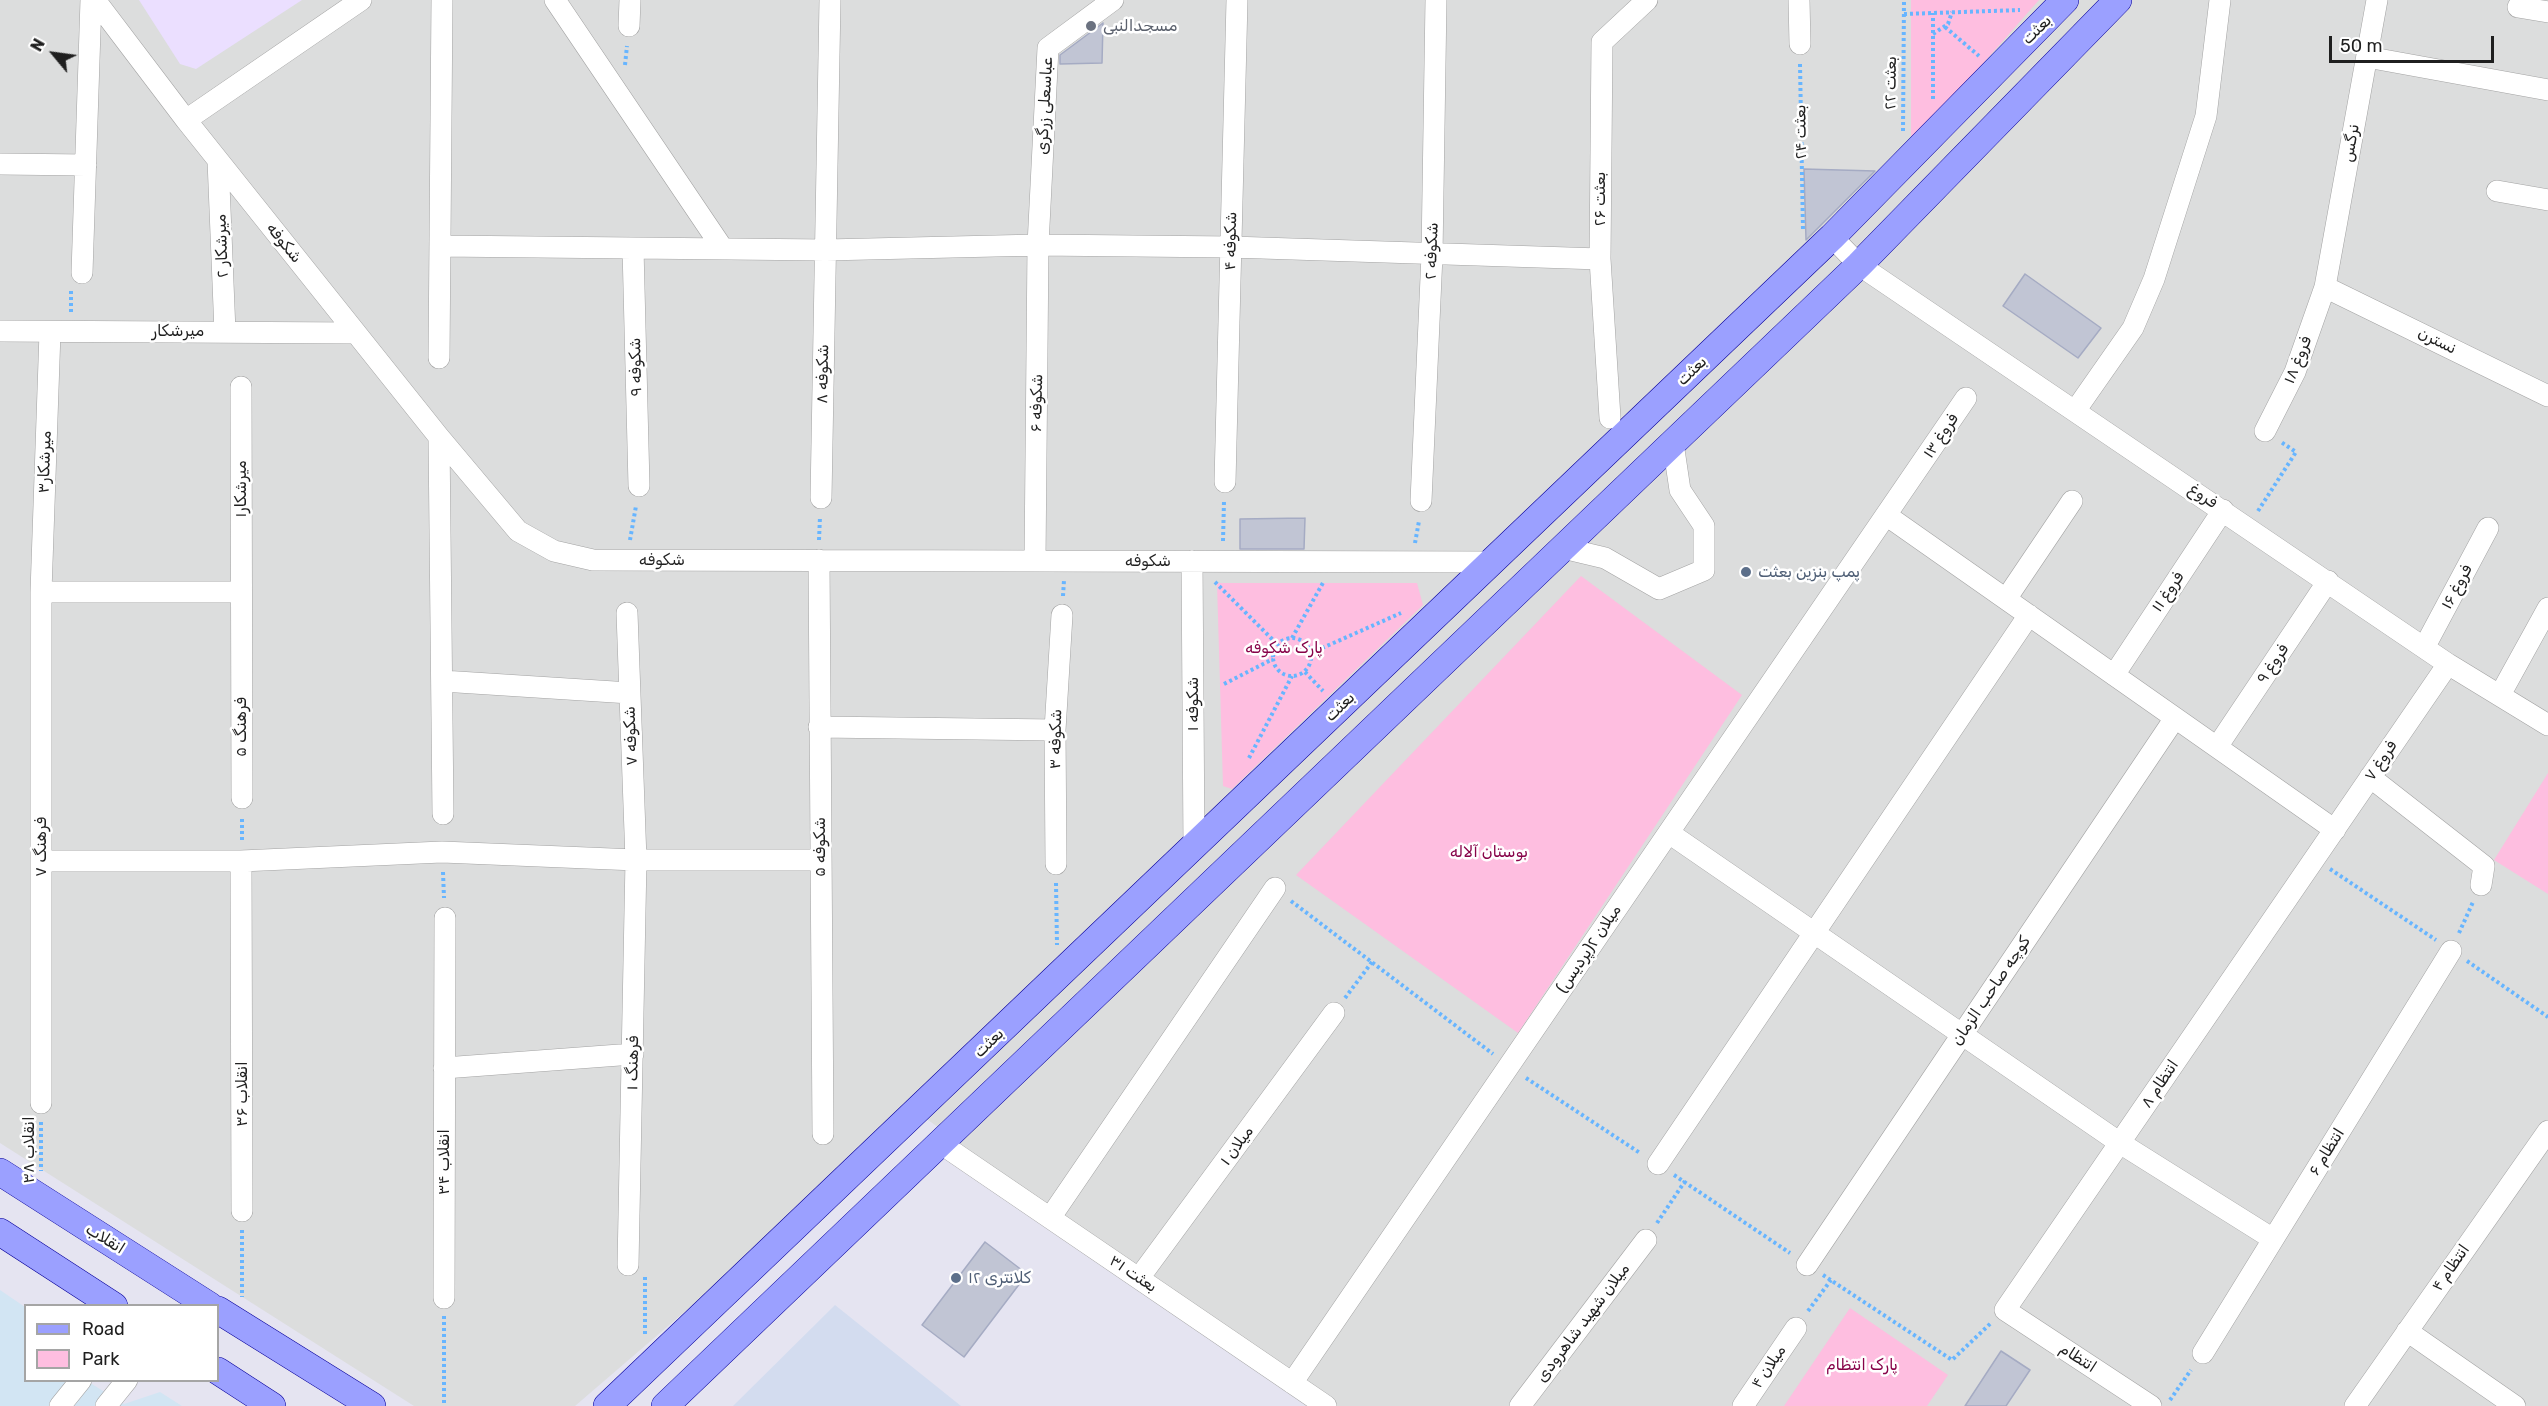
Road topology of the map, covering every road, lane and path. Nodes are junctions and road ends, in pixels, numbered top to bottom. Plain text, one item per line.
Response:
1 (93, 0) edge
2 (361, 0) edge
3 (442, 0) edge
4 (555, 0) edge
5 (630, 0) edge
6 (830, 0) edge
7 (1113, 0) edge
8 (1237, 0) edge
9 (1436, 0) edge
10 (1647, 0) edge
11 (1799, 0) edge
12 (1904, 0) edge
13 (2118, 0) edge
14 (2220, 0) edge
15 (2377, 0) edge
16 (2061, 5) edge
17 (2518, 7) dead end
18 (1952, 12) junction
19 (2548, 12) edge
20 (1933, 13) junction
21 (1904, 14) junction
22 (629, 26) dead end
23 (1945, 27) junction
24 (1933, 34) junction
25 (1800, 44) joint
26 (2367, 57) junction
27 (1996, 71) junction
28 (2548, 90) edge
29 (186, 120) junction
30 (1933, 135) junction
31 (218, 160) junction
32 (0, 164) edge
33 (86, 165) junction
34 (1903, 166) junction
35 (2497, 191) dead end
36 (2548, 200) edge
37 (1832, 237) junction
38 (1038, 245) junction
39 (440, 246) junction
40 (1231, 247) junction
41 (633, 248) junction
42 (723, 249) junction
43 (826, 250) junction
44 (1432, 255) junction
45 (1600, 260) junction
46 (1804, 264) junction
47 (1859, 265) junction
48 (82, 273) joint
49 (2325, 287) junction
50 (0, 331) edge
51 (60, 331) junction
52 (225, 332) junction
53 (356, 333) junction
54 (438, 358) dead end
55 (241, 387) dead end
56 (2548, 396) edge
57 (1966, 398) dead end
58 (2075, 411) junction
59 (1610, 418) dead end
60 (2265, 430) dead end
61 (439, 437) junction
62 (1673, 443) junction
63 (2296, 452) dead end
64 (1225, 482) joint
65 (639, 486) joint
66 (820, 498) joint
67 (1422, 501) joint
68 (2072, 501) dead end
69 (2223, 510) junction
70 (1886, 515) junction
71 (2248, 527) junction
72 (2488, 528) dead end
73 (1563, 548) junction
74 (627, 560) junction
75 (819, 560) junction
76 (1035, 561) junction
77 (1066, 561) junction
78 (1208, 561) junction
79 (1335, 562) junction
80 (1412, 562) junction
81 (1492, 562) junction
82 (2328, 581) junction
83 (41, 592) junction
84 (241, 592) junction
85 (2006, 599) junction
86 (2548, 608) edge
87 (1404, 612) dead end
88 (627, 613) dead end
89 (1062, 615) joint
90 (2029, 615) junction
91 (1292, 638) junction
92 (1278, 645) junction
93 (2425, 646) junction
94 (1311, 653) junction
95 (1273, 659) junction
96 (2448, 664) junction
97 (2114, 675) junction
98 (1292, 676) junction
99 (442, 681) junction
100 (1224, 684) dead end
101 (630, 693) junction
102 (2500, 695) junction
103 (2175, 718) junction
104 (2548, 725) edge
105 (819, 727) junction
106 (1055, 730) junction
107 (2217, 747) junction
108 (1246, 764) dead end
109 (2370, 777) junction
110 (242, 798) joint
111 (443, 814) dead end
112 (2335, 830) junction
113 (1669, 833) junction
114 (1194, 847) junction
115 (2315, 858) junction
116 (636, 860) junction
117 (820, 860) junction
118 (41, 861) junction
119 (242, 861) junction
120 (1056, 864) joint
121 (2481, 885) joint
122 (1275, 888) joint
123 (445, 918) dead end
124 (1814, 933) junction
125 (2451, 951) junction
126 (1372, 962) junction
127 (1058, 978) junction
128 (1334, 1013) joint
129 (2548, 1017) edge
130 (1962, 1035) junction
131 (633, 1054) junction
132 (1509, 1066) junction
133 (444, 1068) junction
134 (41, 1103) joint
135 (917, 1112) junction
136 (2548, 1131) edge
137 (823, 1134) dead end
138 (940, 1143) junction
139 (2120, 1143) junction
140 (1658, 1164) junction
141 (0, 1172) edge
142 (1685, 1181) junction
143 (41, 1198) junction
144 (242, 1211) joint
145 (1050, 1218) junction
146 (0, 1232) edge
147 (2273, 1239) junction
148 (1646, 1240) joint
149 (1807, 1264) junction
150 (628, 1265) joint
151 (1139, 1278) junction
152 (1831, 1280) junction
153 (444, 1298) joint
154 (112, 1304) edge
155 (208, 1304) edge
156 (2005, 1310) junction
157 (219, 1311) edge
158 (242, 1326) junction
159 (1796, 1328) joint
160 (2407, 1331) junction
161 (2202, 1353) joint
162 (645, 1369) junction
163 (219, 1372) edge
164 (79, 1382) edge
165 (125, 1382) edge
166 (1292, 1383) junction
167 (60, 1406) edge
168 (106, 1406) edge
169 (272, 1406) edge
170 (372, 1406) edge
171 (444, 1406) edge
172 (607, 1406) edge
173 (665, 1406) edge
174 (1326, 1406) edge
175 (1520, 1406) edge
176 (1743, 1406) edge
177 (2151, 1406) edge
178 (2166, 1406) edge
179 (2355, 1406) edge
180 (2515, 1406) edge

1 - 29 street, شکوفه
1 - 33 street
2 - 29 street
3 - 39 street
4 - 42 street
5 - 22 street
6 - 43 street, شکوفه ۸
7 - 38 street, عباسعلی زرگری
8 - 40 street, شکوفه ۴
9 - 44 street, شکوفه ۲
10 - 45 street, بعثت ۲۶
11 - 25 street
12 - 21 path, بعثت ۲۲
13 - 47 main road
14 - 58 street
15 - 26 street, نرگس
16 - 18 path
16 - 27 main road, بعثت
17 - 19 street
18 - 20 path
18 - 23 path
20 - 21 path
20 - 24 path
21 - 34 path, بعثت ۲۲
23 - 24 path
23 - 27 path
24 - 30 path
25 - 46 path, بعثت ۲۴
26 - 28 street
26 - 49 street, نرگس
27 - 30 main road, بعثت
29 - 31 street, شکوفه
30 - 34 main road, بعثت
31 - 52 street, میرشکار ۲
31 - 53 street, شکوفه
32 - 33 street
33 - 48 street
34 - 37 main road, بعثت
35 - 36 street
37 - 46 main road, بعثت
37 - 47 street, فروغ
38 - 40 street
38 - 43 street
38 - 76 street, شکوفه ۶
39 - 41 street
39 - 54 street
40 - 44 street
40 - 64 street, شکوفه ۴
41 - 42 street
41 - 65 street, شکوفه ۹
42 - 43 street
43 - 66 street, شکوفه ۸
44 - 45 street
44 - 67 street, شکوفه ۲
45 - 59 street, بعثت ۲۶
46 - 81 main road, بعثت
47 - 58 street, فروغ
47 - 62 main road
48 - 51 path
49 - 56 street, نسترن
49 - 60 street, فروغ ۱۸
50 - 51 street, میرشکار
51 - 52 street, میرشکار
51 - 83 street, میرشکار۳
52 - 53 street, میرشکار
53 - 61 street, شکوفه
55 - 84 street, میرشکار۱
57 - 70 street, فروغ ۱۳
58 - 69 street, فروغ
61 - 74 street, شکوفه
61 - 99 street
62 - 73 main road
62 - 73 street
63 - 71 path
64 - 78 path
65 - 74 path
66 - 75 path
67 - 80 path
68 - 85 street
69 - 71 street, فروغ
69 - 97 street, فروغ ۱۱
70 - 85 street
70 - 113 street, میلان ۲(پردیس)
71 - 82 street, فروغ
72 - 93 street, فروغ ۱۶
73 - 138 main road
74 - 75 street, شکوفه
75 - 76 street, شکوفه
75 - 105 street, شکوفه ۵
76 - 77 street, شکوفه
77 - 78 street, شکوفه
77 - 89 path
78 - 79 street, شکوفه
78 - 92 path
78 - 114 street, شکوفه ۱
79 - 80 street, شکوفه
79 - 91 path
80 - 81 street, شکوفه
81 - 114 main road, بعثت
82 - 93 street, فروغ
82 - 107 street, فروغ ۹
83 - 84 street
83 - 118 street, فرهنگ ۷
84 - 110 street, فرهنگ ۵
85 - 90 street
86 - 102 street
87 - 94 path
88 - 101 street, شکوفه ۷
89 - 106 street, شکوفه ۳
90 - 97 street
90 - 124 street
91 - 92 path
91 - 94 path
92 - 95 path
93 - 96 street, فروغ
94 - 98 path
95 - 98 path
95 - 100 path
96 - 102 street, فروغ
96 - 109 street, فروغ ۷
97 - 103 street
98 - 108 path
99 - 101 street
99 - 111 street
101 - 116 street, شکوفه ۷
102 - 104 street, فروغ
103 - 107 street
103 - 130 street, کوچه صاحب الزمان
105 - 106 street
105 - 117 street, شکوفه ۵
106 - 120 street, شکوفه ۳
107 - 112 street
109 - 112 street, فروغ ۷
109 - 121 street
110 - 119 path
112 - 115 street, فروغ ۷
113 - 124 street
113 - 132 street, میلان ۲(پردیس)
114 - 127 main road, بعثت
115 - 125 path
115 - 139 street, انتظام ۸
116 - 117 street
116 - 119 street
116 - 131 street, فرهنگ ۱
117 - 137 street, شکوفه ۵
118 - 119 street
118 - 134 street, فرهنگ ۷
119 - 144 street, انقلاب ۳۶
120 - 127 path
121 - 125 path
122 - 126 path
122 - 145 street
123 - 133 street, انقلاب ۳۴
124 - 130 street
124 - 140 street
125 - 129 path
125 - 147 street, انتظام ۶
126 - 128 path
126 - 132 path
127 - 135 main road, بعثت
128 - 151 street, میلان ۱
130 - 139 street
130 - 149 street, کوچه صاحب الزمان
131 - 133 street
131 - 150 street, فرهنگ ۱
132 - 140 path
132 - 166 street, میلان ۲(پردیس)
133 - 153 street, انقلاب ۳۴
134 - 143 path, انقلاب ۳۸
135 - 138 main road
135 - 162 main road, بعثت
136 - 160 street, انتظام ۴
138 - 145 street, بعثت ۳۱
138 - 173 main road
139 - 147 street
139 - 156 street, انتظام ۸
140 - 142 path
141 - 143 main road, انقلاب
142 - 148 path
142 - 149 path
143 - 155 main road, انقلاب
144 - 158 path
145 - 151 street, بعثت ۳۱
146 - 154 main road
147 - 161 street, انتظام ۶
148 - 175 street, میلان شهید شاهرودی
149 - 152 path
150 - 162 path
151 - 166 street, بعثت ۳۱
152 - 156 path
152 - 159 path
153 - 171 path
156 - 177 street, انتظام
157 - 158 main road
158 - 170 main road
159 - 176 street, میلان ۴
160 - 179 street, انتظام ۴
160 - 180 street
161 - 178 path
162 - 172 main road, بعثت
163 - 169 main road
164 - 167 street
165 - 168 street
166 - 174 street, بعثت ۳۱

